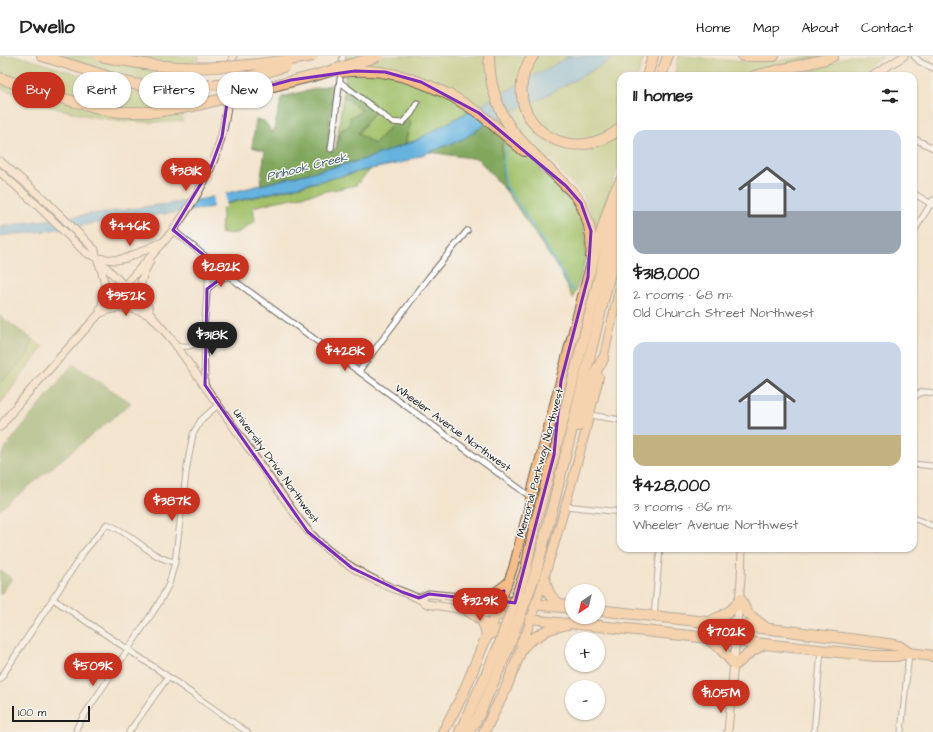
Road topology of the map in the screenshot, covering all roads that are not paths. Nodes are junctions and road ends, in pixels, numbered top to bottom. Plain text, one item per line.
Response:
1 (42, 56) edge
2 (100, 56) edge
3 (233, 56) edge
4 (313, 56) edge
5 (318, 56) edge
6 (343, 56) edge
7 (378, 56) edge
8 (489, 56) edge
9 (533, 56) edge
10 (653, 56) edge
11 (743, 56) edge
12 (774, 56) edge
13 (833, 56) edge
14 (904, 56) edge
15 (914, 56) edge
16 (668, 57) edge
17 (933, 68) edge
18 (648, 72) edge
19 (663, 72) edge
20 (666, 72) edge
21 (771, 72) edge
22 (878, 72) edge
23 (317, 74) junction
24 (0, 78) edge
25 (340, 82) junction
26 (417, 103) dead end
27 (617, 130) edge
28 (917, 140) edge
29 (933, 148) edge
30 (331, 149) dead end
31 (0, 161) edge
32 (544, 166) junction
33 (0, 172) edge
34 (617, 189) edge
35 (917, 195) edge
36 (932, 203) edge
37 (617, 208) edge
38 (917, 227) edge
39 (173, 230) junction
40 (467, 231) dead end
41 (163, 243) junction
42 (617, 244) edge
43 (97, 258) junction
44 (210, 260) junction
45 (230, 276) junction
46 (588, 277) junction
47 (124, 285) junction
48 (207, 289) junction
49 (617, 298) edge
50 (98, 315) junction
51 (153, 317) junction
52 (204, 327) junction
53 (176, 345) junction
54 (603, 359) junction
55 (359, 371) junction
56 (561, 381) junction
57 (205, 385) junction
58 (917, 393) edge
59 (933, 393) edge
60 (218, 405) junction
61 (590, 415) junction
62 (617, 419) edge
63 (0, 427) edge
64 (554, 455) junction
65 (564, 461) junction
66 (917, 464) edge
67 (933, 466) edge
68 (531, 497) junction
69 (566, 506) junction
70 (617, 512) edge
71 (917, 520) edge
72 (933, 526) edge
73 (660, 552) edge
74 (742, 552) edge
75 (175, 562) junction
76 (513, 568) junction
77 (531, 570) junction
78 (545, 578) junction
79 (508, 582) junction
80 (419, 598) junction
81 (53, 599) junction
82 (476, 599) junction
83 (740, 599) junction
84 (501, 601) junction
85 (536, 605) junction
86 (565, 605) edge
87 (565, 607) edge
88 (468, 611) junction
89 (605, 611) edge
90 (495, 614) junction
91 (654, 617) junction
92 (532, 619) junction
93 (565, 622) edge
94 (709, 622) junction
95 (567, 624) edge
96 (580, 624) edge
97 (738, 625) junction
98 (766, 628) junction
99 (487, 636) junction
100 (706, 638) junction
101 (736, 641) junction
102 (764, 644) junction
103 (522, 648) junction
104 (127, 650) junction
105 (821, 650) junction
106 (909, 653) junction
107 (933, 656) edge
108 (735, 665) junction
109 (168, 677) junction
110 (0, 679) edge
111 (475, 712) junction
112 (76, 732) edge
113 (129, 732) edge
114 (247, 732) edge
115 (443, 732) edge
116 (456, 732) edge
117 (460, 732) edge
118 (469, 732) edge
119 (474, 732) edge
120 (484, 732) edge
121 (728, 732) edge
122 (814, 732) edge
123 (901, 732) edge

1 - 5 highway, bridge
2 - 4 highway, bridge
3 - 39 main road
6 - 25 street
7 - 23 highway, bridge
8 - 32 highway
9 - 27 highway
10 - 18 highway
11 - 12 highway
13 - 21 highway
14 - 22 main road
15 - 17 street
16 - 19 highway
16 - 20 highway
23 - 24 highway, bridge
23 - 32 highway, bridge
25 - 26 street
25 - 30 street
28 - 29 street
31 - 43 main road
32 - 46 highway
33 - 43 main road
34 - 46 highway
35 - 36 street
36 - 38 street
37 - 64 highway, Memorial Parkway Northwest
39 - 41 main road
39 - 44 street, Wheeler Avenue Northwest
40 - 55 street
41 - 43 main road
41 - 47 main road
41 - 51 main road
42 - 65 highway, Memorial Parkway Northwest
43 - 47 main road
43 - 50 main road
44 - 45 street, Wheeler Avenue Northwest
44 - 48 street
45 - 48 street
45 - 55 street, Wheeler Avenue Northwest
46 - 56 highway
47 - 50 main road
47 - 51 main road
48 - 52 street
49 - 54 main road
50 - 51 main road
50 - 63 main road
51 - 53 main road, University Drive Northwest
52 - 53 street
52 - 57 street
53 - 57 main road, University Drive Northwest
54 - 61 main road
54 - 65 highway
55 - 68 street, Wheeler Avenue Northwest
56 - 64 highway
56 - 68 highway
57 - 60 main road, University Drive Northwest
58 - 59 street
60 - 75 street
60 - 80 main road, University Drive Northwest
61 - 62 street
61 - 69 main road
64 - 77 highway, Memorial Parkway Northwest
65 - 77 highway, Memorial Parkway Northwest
66 - 67 street
68 - 76 main road, Memorial Parkway Northwest
69 - 70 street
69 - 78 main road
71 - 72 street
73 - 91 street
74 - 83 main road
75 - 81 street
75 - 104 street
76 - 78 main road
76 - 79 main road, Memorial Parkway Northwest
77 - 111 highway, Memorial Parkway Northwest, bridge
78 - 85 main road
78 - 86 highway
79 - 82 main road
79 - 84 main road, Memorial Parkway Northwest
80 - 82 main road, University Drive Northwest
80 - 88 main road, University Drive Northwest
81 - 104 street
81 - 110 street
82 - 84 main road, University Drive Northwest
83 - 94 highway
83 - 97 main road
83 - 98 highway
84 - 85 highway, University Drive Northwest
84 - 90 highway
85 - 87 highway, University Drive Northwest
85 - 92 main road
88 - 90 main road, University Drive Northwest
88 - 99 highway
89 - 91 highway, University Drive Northwest
90 - 92 main road, University Drive Northwest
90 - 99 highway
91 - 94 highway, University Drive Northwest
92 - 93 main road, University Drive Northwest
92 - 103 main road
94 - 97 highway, University Drive Northwest
95 - 103 highway
96 - 100 highway, University Drive Northwest
97 - 98 highway, University Drive Northwest
97 - 101 main road
98 - 106 highway, University Drive Northwest
99 - 103 highway
99 - 115 highway
100 - 101 highway, University Drive Northwest
100 - 108 highway
101 - 102 highway, University Drive Northwest
101 - 108 main road
102 - 105 highway, University Drive Northwest
102 - 108 highway
103 - 120 highway
104 - 109 street
104 - 112 street
105 - 106 highway, University Drive Northwest
105 - 122 street
106 - 107 highway, University Drive Northwest
106 - 123 street
108 - 121 main road
109 - 113 street
109 - 114 street
111 - 116 highway
111 - 117 highway, Memorial Parkway Northwest
111 - 118 highway, Memorial Parkway Northwest
111 - 119 highway

